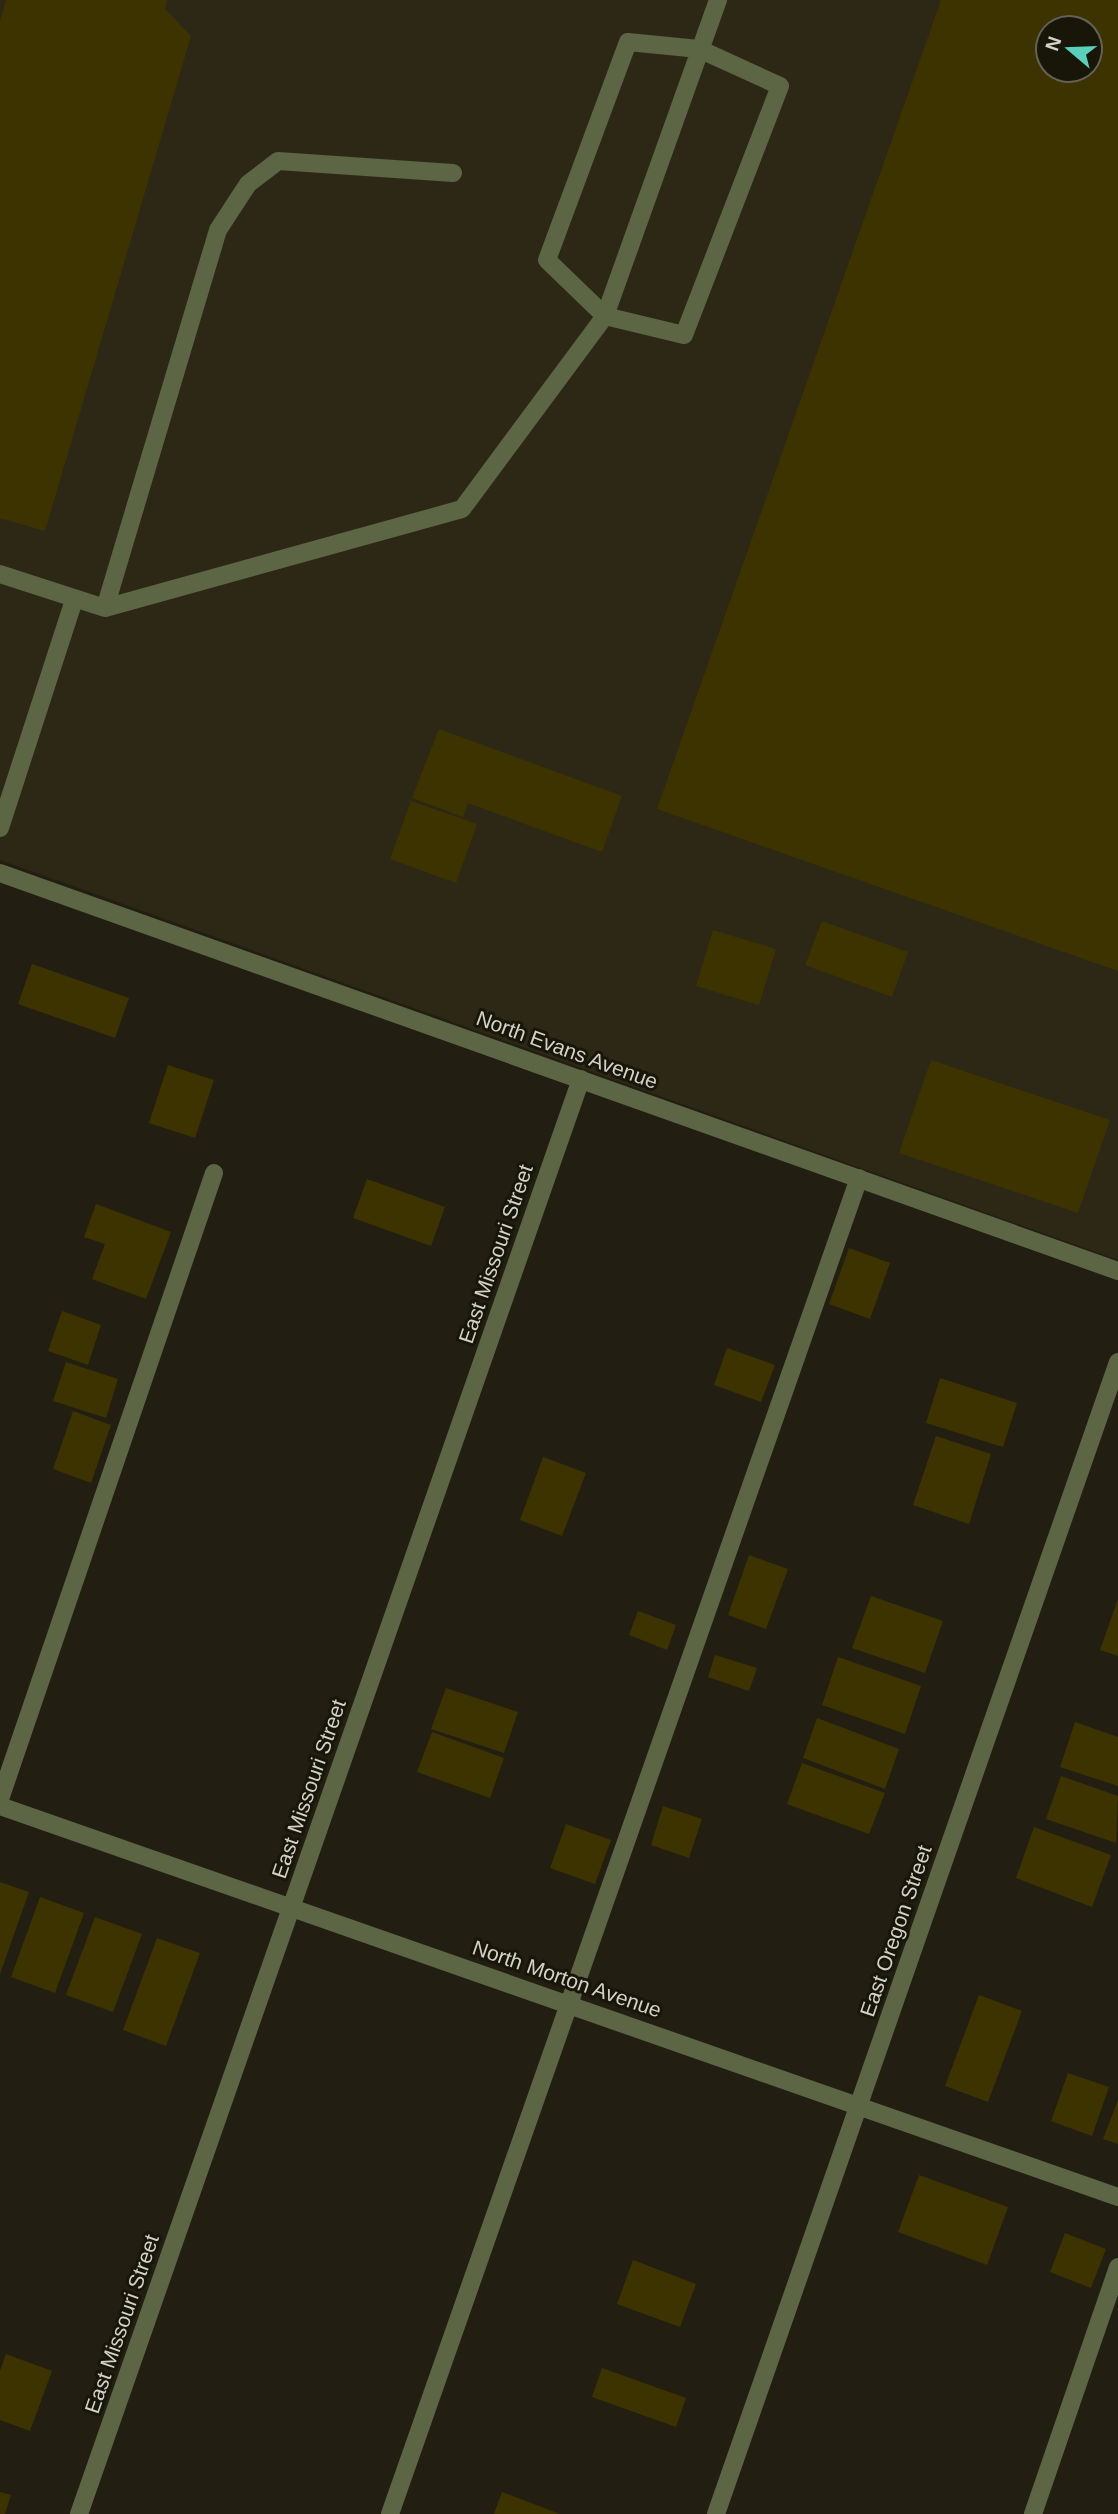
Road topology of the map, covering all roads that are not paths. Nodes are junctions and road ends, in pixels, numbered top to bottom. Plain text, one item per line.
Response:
1 (718, 0) edge
2 (699, 49) junction
3 (453, 173) dead end
4 (605, 316) junction
5 (0, 574) edge
6 (74, 600) junction
7 (105, 608) junction
8 (0, 828) edge
9 (0, 873) edge
10 (581, 1079) junction
11 (214, 1173) dead end
12 (859, 1178) junction
13 (1118, 1271) edge
14 (1118, 1362) edge
15 (0, 1799) edge
16 (0, 1806) edge
17 (291, 1908) junction
18 (570, 2004) junction
19 (861, 2105) junction
20 (1118, 2197) edge
21 (1118, 2267) edge
22 (79, 2514) edge
23 (390, 2514) edge
24 (716, 2514) edge
25 (1033, 2514) edge

1 - 2 street
2 - 4 street
2 - 4 street
2 - 4 street
3 - 7 street
4 - 7 street
5 - 6 street
6 - 7 street
6 - 8 street
9 - 10 street, North Evans Avenue
10 - 12 street, North Evans Avenue
10 - 17 street, East Missouri Street
11 - 15 street
12 - 13 street, North Evans Avenue
12 - 18 street
14 - 19 street, East Oregon Street
16 - 17 street, North Morton Avenue
17 - 18 street, North Morton Avenue
17 - 22 street, East Missouri Street
18 - 19 street, North Morton Avenue
18 - 23 street
19 - 20 street, North Morton Avenue
19 - 24 street, East Oregon Street
21 - 25 street

